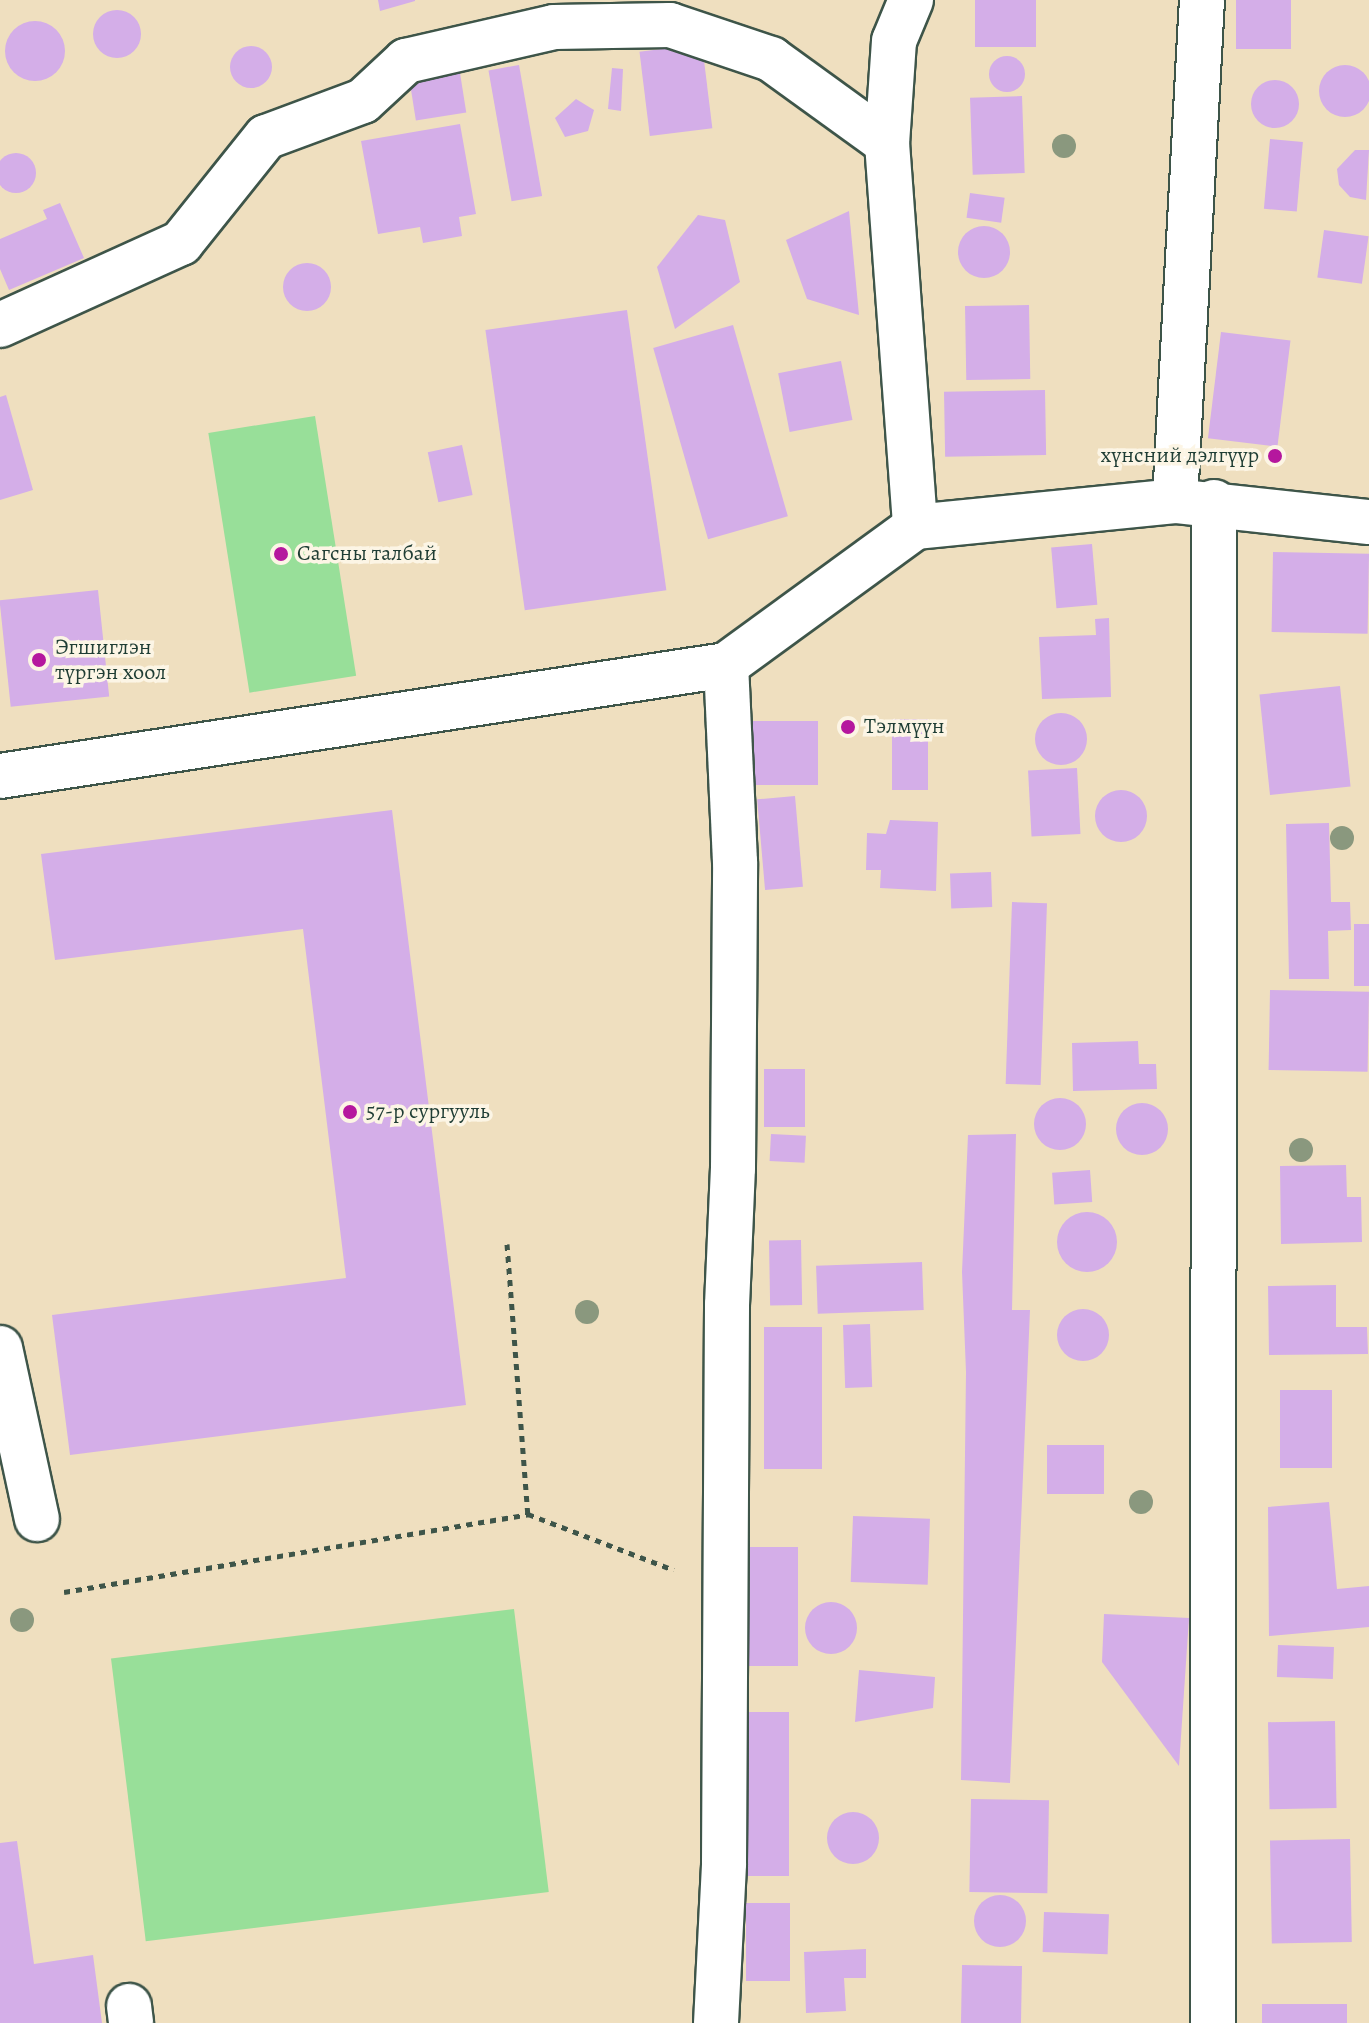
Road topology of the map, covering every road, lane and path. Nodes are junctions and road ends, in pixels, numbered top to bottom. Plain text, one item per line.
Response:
1 (911, 0) edge
2 (1202, 0) edge
3 (554, 14) edge
4 (887, 143) junction
5 (0, 325) edge
6 (1194, 502) junction
7 (1369, 522) edge
8 (915, 527) junction
9 (726, 665) junction
10 (0, 776) edge
11 (507, 1244) dead end
12 (0, 1348) edge
13 (528, 1514) junction
14 (37, 1519) dead end
15 (686, 1574) dead end
16 (64, 1592) dead end
17 (716, 2023) edge
18 (1213, 2023) edge

1 - 4 street
2 - 6 street
3 - 4 street
3 - 5 street
4 - 8 street
6 - 7 street
6 - 8 street
6 - 18 street
8 - 9 street
9 - 10 street
9 - 17 street
11 - 13 path
12 - 14 street
13 - 15 path
13 - 16 path

